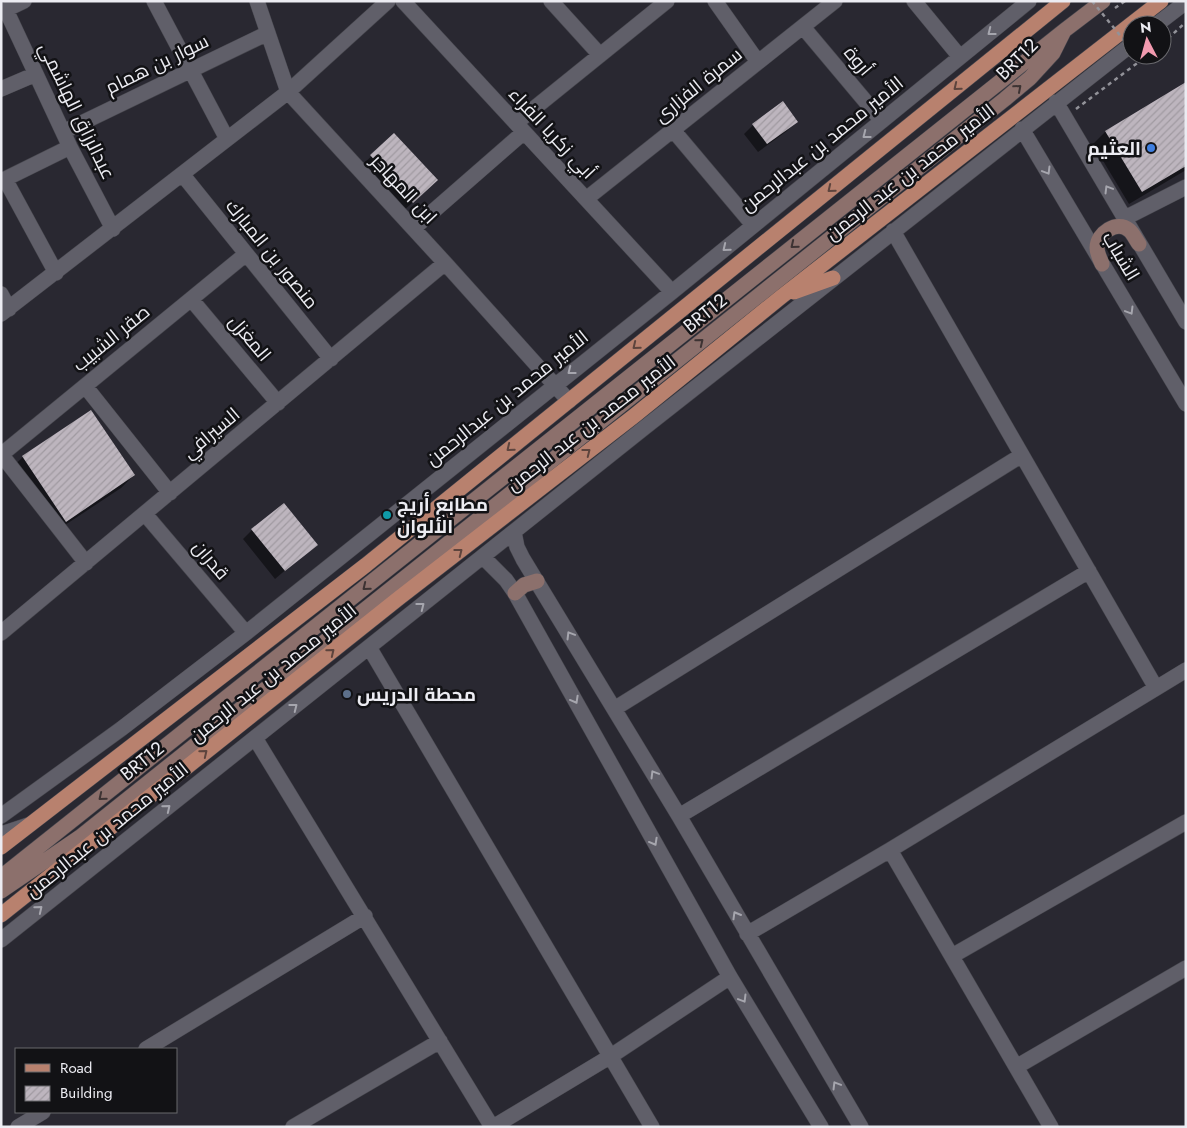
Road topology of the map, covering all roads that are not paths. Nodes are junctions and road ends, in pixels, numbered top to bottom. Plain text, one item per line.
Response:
1 (24, 1) edge
2 (154, 1) edge
3 (388, 1) edge
4 (403, 1) edge
5 (551, 1) edge
6 (667, 1) edge
7 (715, 1) edge
8 (835, 1) edge
9 (914, 1) edge
10 (1029, 1) edge
11 (1064, 1) edge
12 (1103, 1) edge
13 (1161, 1) edge
14 (258, 2) edge
15 (1186, 2) edge
16 (4, 11) edge
17 (1169, 15) edge
18 (803, 27) junction
19 (1065, 30) junction
20 (268, 32) junction
21 (1122, 52) edge
22 (600, 55) junction
23 (960, 57) junction
24 (758, 62) junction
25 (191, 70) junction
26 (36, 74) junction
27 (1, 89) edge
28 (288, 92) junction
29 (1056, 102) junction
30 (882, 121) junction
31 (520, 128) junction
32 (1022, 129) junction
33 (674, 130) junction
34 (63, 132) junction
35 (227, 139) junction
36 (70, 147) junction
37 (182, 174) junction
38 (3, 180) edge
39 (1186, 187) edge
40 (586, 200) junction
41 (1125, 218) junction
42 (754, 225) junction
43 (414, 228) junction
44 (113, 229) junction
45 (893, 231) junction
46 (1139, 244) junction
47 (246, 254) junction
48 (446, 263) junction
49 (1102, 264) junction
50 (56, 273) junction
51 (833, 278) junction
52 (672, 292) junction
53 (1, 294) edge
54 (781, 297) junction
55 (190, 299) junction
56 (5, 312) edge
57 (1186, 322) edge
58 (330, 359) junction
59 (554, 385) junction
60 (84, 386) junction
61 (569, 401) junction
62 (278, 403) junction
63 (1186, 404) edge
64 (639, 422) junction
65 (2, 454) edge
66 (1022, 455) junction
67 (170, 493) junction
68 (145, 514) junction
69 (514, 532) junction
70 (483, 557) junction
71 (86, 563) junction
72 (1089, 571) junction
73 (537, 581) junction
74 (515, 593) junction
75 (246, 633) junction
76 (1, 634) edge
77 (369, 647) junction
78 (1186, 670) edge
79 (1156, 688) junction
80 (614, 709) junction
81 (255, 738) junction
82 (1, 816) edge
83 (679, 816) junction
84 (1186, 822) edge
85 (32, 824) junction
86 (1, 834) edge
87 (1, 847) edge
88 (890, 850) junction
89 (1, 877) edge
90 (1, 891) edge
91 (1, 915) edge
92 (365, 916) junction
93 (747, 934) junction
94 (1, 940) edge
95 (952, 956) junction
96 (1186, 968) edge
97 (730, 976) junction
98 (440, 1041) junction
99 (148, 1048) edge
100 (611, 1056) junction
101 (1016, 1067) junction
102 (40, 1113) edge
103 (18, 1127) edge
104 (293, 1127) edge
105 (493, 1127) edge
106 (652, 1127) edge
107 (821, 1127) edge
108 (861, 1127) edge
109 (1051, 1127) edge

1 - 16 street
2 - 25 street
3 - 28 street
4 - 31 street, أبي زكريا الفراء
5 - 22 street
6 - 22 street
7 - 24 street
8 - 18 street, سمرة الفزارى
9 - 23 street
10 -> 23 street, الأمير محمد بن عبدالرحمن
11 -> 61 main road, الأمير محمد بن عبد الرحمن
12 - 19 main road, BRT12
13 - 54 main road, الأمير محمد بن عبد الرحمن
14 - 20 street, ابن المهاجر
15 - 17 street
16 - 26 street, عبدالرزاق الهاشمي
18 - 24 street, سمرة الفزارى
18 - 30 street, أروة
19 -> 89 main road, BRT12
90 -> 19 main road, BRT12
20 - 25 street, سوار بن همام
20 - 28 street, ابن المهاجر
21 - 29 street, الأمير محمد بن عبدالرحمن
22 - 31 street
23 - 30 street, الأمير محمد بن عبدالرحمن
24 - 33 street, سمرة الفزارى
25 - 34 street, سوار بن همام
25 - 35 street
26 - 27 street
26 - 34 street, عبدالرزاق الهاشمي
28 - 35 street
28 - 43 street, ابن المهاجر
29 - 32 street, الأمير محمد بن عبدالرحمن
41 -> 29 street, الشباب
30 -> 42 street, الأمير محمد بن عبدالرحمن
31 - 40 street, أبي زكريا الفراء
31 - 43 street
32 - 45 street, الأمير محمد بن عبدالرحمن
32 -> 49 street, الشباب
33 - 40 street, سمرة الفزارى
33 - 42 street
34 - 36 street, عبدالرزاق الهاشمي
35 - 37 street
36 - 38 street
36 - 44 street, عبدالرزاق الهاشمي
37 - 44 street
37 - 47 street, منصور بن المبارك
38 - 50 street
39 - 41 street
40 - 52 street, أبي زكريا الفراء
41 - 46 street, الشباب
42 -> 52 street, الأمير محمد بن عبدالرحمن
43 - 48 street, ابن المهاجر
44 - 50 street
45 - 51 street, الأمير محمد بن عبدالرحمن
45 - 66 street
46 - 49 main road
46 - 57 street, الشباب
47 - 55 street, صقر الشبيب
47 - 58 street, منصور بن المبارك
48 - 58 street, السيرافي
48 - 59 street, ابن المهاجر
49 -> 63 street, الشباب
50 - 56 street
51 - 54 main road
51 - 64 street, الأمير محمد بن عبدالرحمن
52 -> 59 street, الأمير محمد بن عبدالرحمن
53 - 56 street
54 - 64 main road, الأمير محمد بن عبد الرحمن
55 - 60 street, صقر الشبيب
55 - 62 street, المغزل
58 - 62 street, السيرافي
59 - 61 street, ابن المهاجر
59 - 75 street, الأمير محمد بن عبدالرحمن
60 - 65 street, صقر الشبيب
60 - 67 street
61 -> 85 main road, الأمير محمد بن عبد الرحمن
62 - 67 street, السيرافي
64 - 69 street, الأمير محمد بن عبدالرحمن
91 -> 64 main road, الأمير محمد بن عبد الرحمن
65 - 71 street
66 - 72 street
66 - 80 street
67 - 68 street, السيرافي
68 - 71 street, السيرافي
68 - 75 street, قدران
69 - 70 street, الأمير محمد بن عبدالرحمن
69 - 73 street
70 - 74 street
77 -> 70 street, الأمير محمد بن عبدالرحمن
71 - 76 street, السيرافي
72 - 79 street
72 - 83 street
73 - 74 main road
80 -> 73 street
74 -> 97 street
75 - 82 street, الأمير محمد بن عبدالرحمن
81 -> 77 street, الأمير محمد بن عبدالرحمن
77 - 100 street
78 - 79 street
79 - 88 street
83 -> 80 street
81 - 92 street
94 -> 81 street, الأمير محمد بن عبدالرحمن
93 -> 83 street
84 - 95 street
85 - 86 street
85 - 87 main road, الأمير محمد بن عبد الرحمن
88 - 93 street
88 - 95 street
92 - 98 street
92 - 99 street
108 -> 93 street
95 - 101 street
96 - 101 street
97 - 100 street
97 -> 107 street
98 - 104 street
98 - 105 street
100 - 105 street
100 - 106 street
101 - 109 street
102 - 103 street

